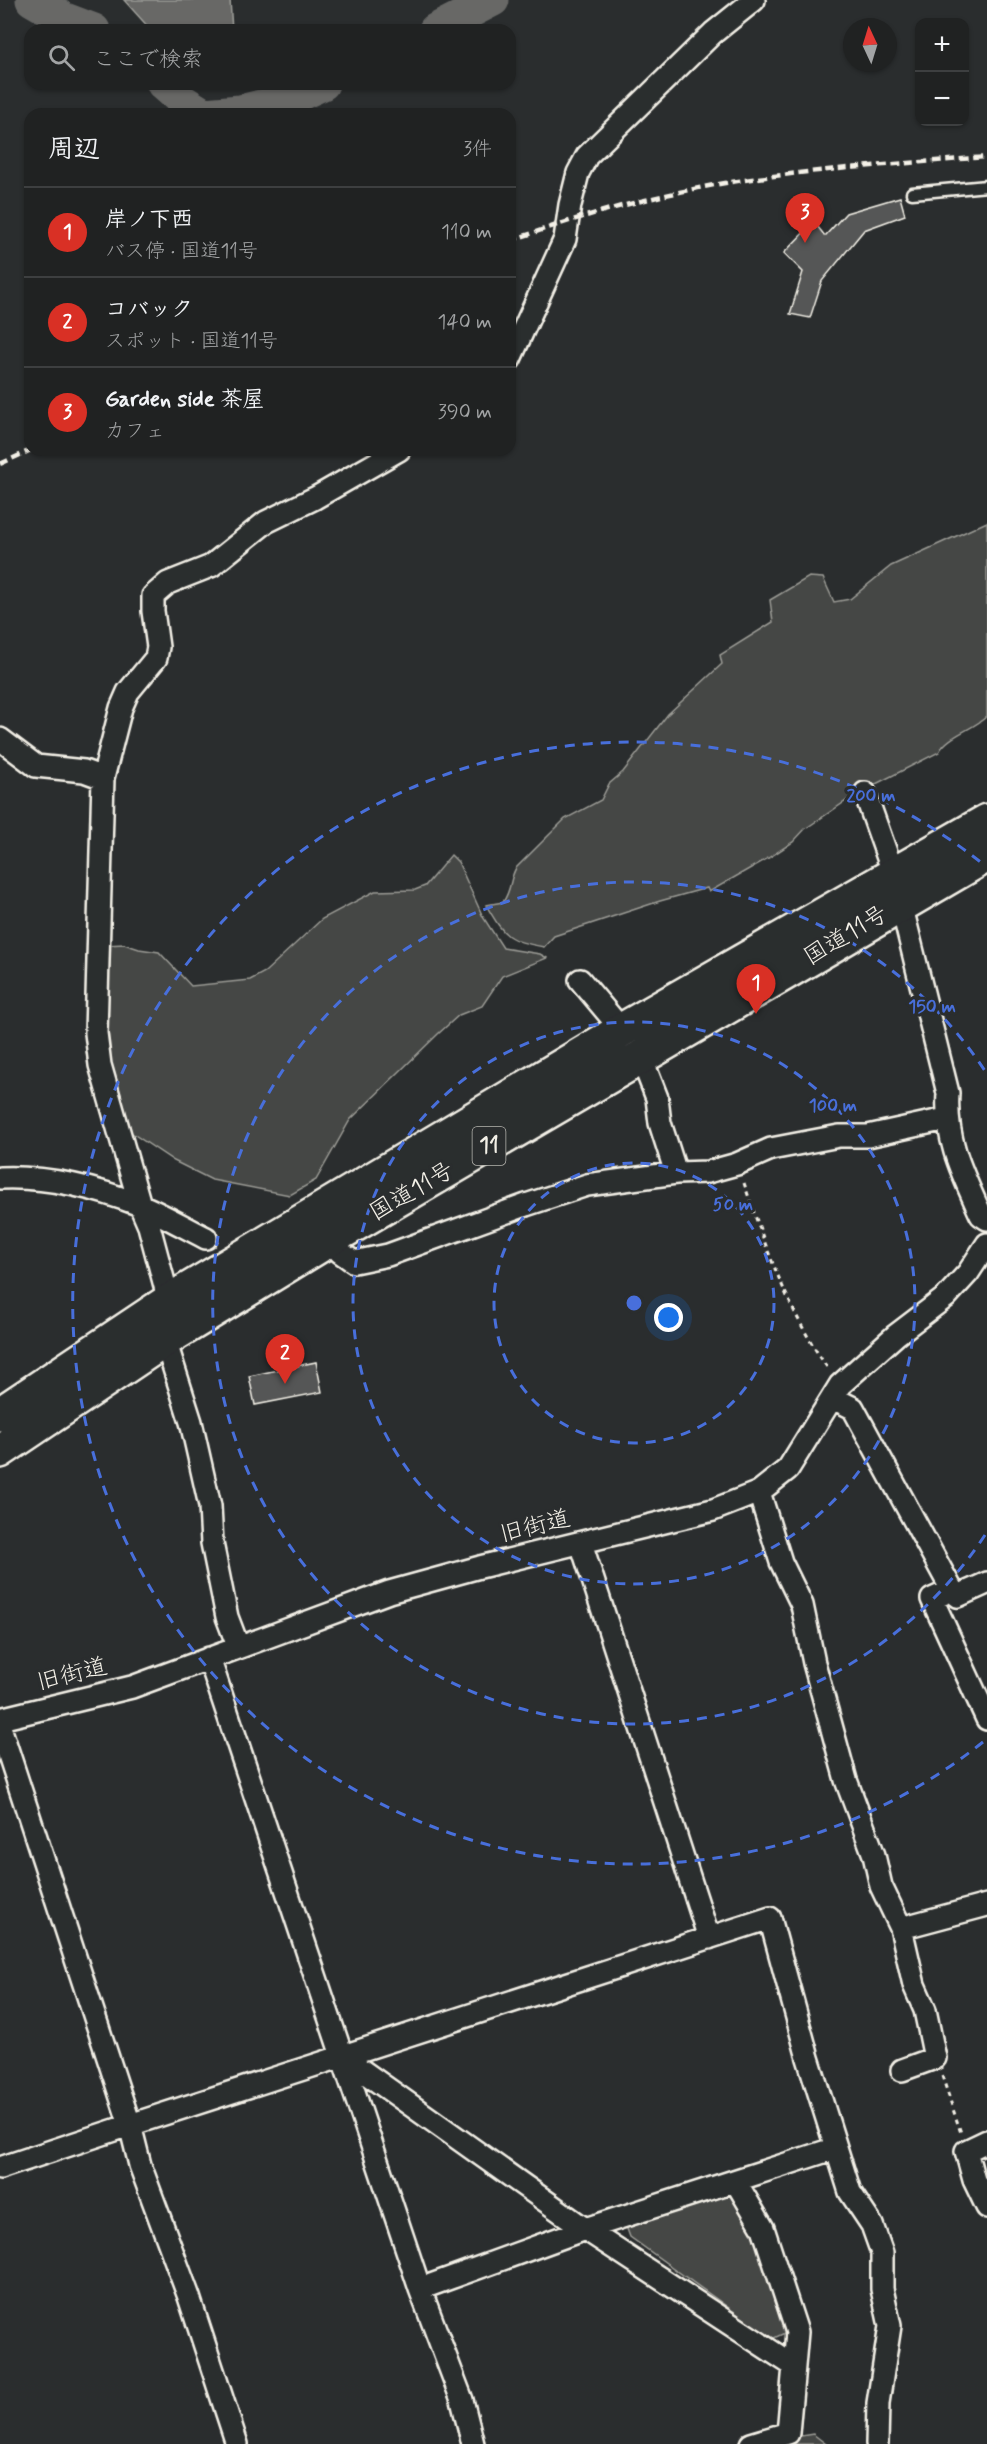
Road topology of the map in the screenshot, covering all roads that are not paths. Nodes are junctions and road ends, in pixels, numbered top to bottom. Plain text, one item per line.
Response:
1 (754, 0) edge
2 (987, 186) edge
3 (912, 193) dead end
4 (516, 346) edge
5 (388, 456) edge
6 (0, 739) edge
7 (103, 778) junction
8 (865, 793) dead end
9 (987, 821) edge
10 (987, 855) edge
11 (898, 889) junction
12 (580, 980) dead end
13 (622, 1030) junction
14 (641, 1057) junction
15 (946, 1119) junction
16 (676, 1173) junction
17 (0, 1178) edge
18 (140, 1205) junction
19 (987, 1219) edge
20 (206, 1238) dead end
21 (332, 1238) junction
22 (987, 1244) edge
23 (169, 1301) junction
24 (165, 1340) junction
25 (836, 1392) junction
26 (0, 1414) edge
27 (0, 1451) edge
28 (759, 1492) junction
29 (581, 1543) junction
30 (987, 1583) edge
31 (952, 1590) junction
32 (238, 1646) junction
33 (209, 1658) junction
34 (0, 1719) edge
35 (987, 1719) edge
36 (0, 1727) edge
37 (987, 1905) edge
38 (901, 1928) junction
39 (709, 1938) junction
40 (343, 2057) junction
41 (902, 2070) dead end
42 (130, 2125) junction
43 (987, 2141) edge
44 (836, 2148) junction
45 (0, 2168) edge
46 (736, 2182) junction
47 (987, 2207) edge
48 (585, 2229) junction
49 (420, 2289) junction
50 (794, 2366) junction
51 (237, 2444) edge
52 (473, 2444) edge
53 (753, 2444) edge
54 (877, 2444) edge

1 - 4 street
2 - 3 lane
5 - 7 street
6 - 7 street
7 - 18 street
8 - 11 street
9 - 11 highway, 国道11号 / 11
10 - 11 highway, 国道11号 / 11
11 - 13 highway, 国道11号 / 11
11 - 14 highway, 国道11号 / 11
11 - 15 street
12 - 13 street
13 - 23 highway, 国道11号 / 11
14 - 16 street
14 - 21 highway, 国道11号 / 11
15 - 16 street
15 - 19 street
16 - 21 street
17 - 18 street
18 - 20 street
18 - 23 street
21 - 24 highway, 国道11号 / 11
22 - 25 street, 旧街道
23 - 24 street
23 - 26 highway, 国道11号 / 11
24 - 27 highway, 国道11号 / 11
24 - 32 street
25 - 28 street, 旧街道
25 - 31 street
28 - 29 street, 旧街道
28 - 38 street
29 - 32 street, 旧街道
29 - 39 street
30 - 31 street
31 - 35 street
32 - 33 street, 旧街道
33 - 34 street, 旧街道
33 - 40 street
36 - 42 street
37 - 38 street
38 - 41 street
39 - 40 street
39 - 44 street
40 - 42 street
40 - 48 street
40 - 49 street
42 - 45 street
42 - 51 street
43 - 47 street
44 - 46 street
44 - 54 street
46 - 48 street
46 - 50 street
48 - 49 street
48 - 50 street
49 - 52 street
50 - 53 street

